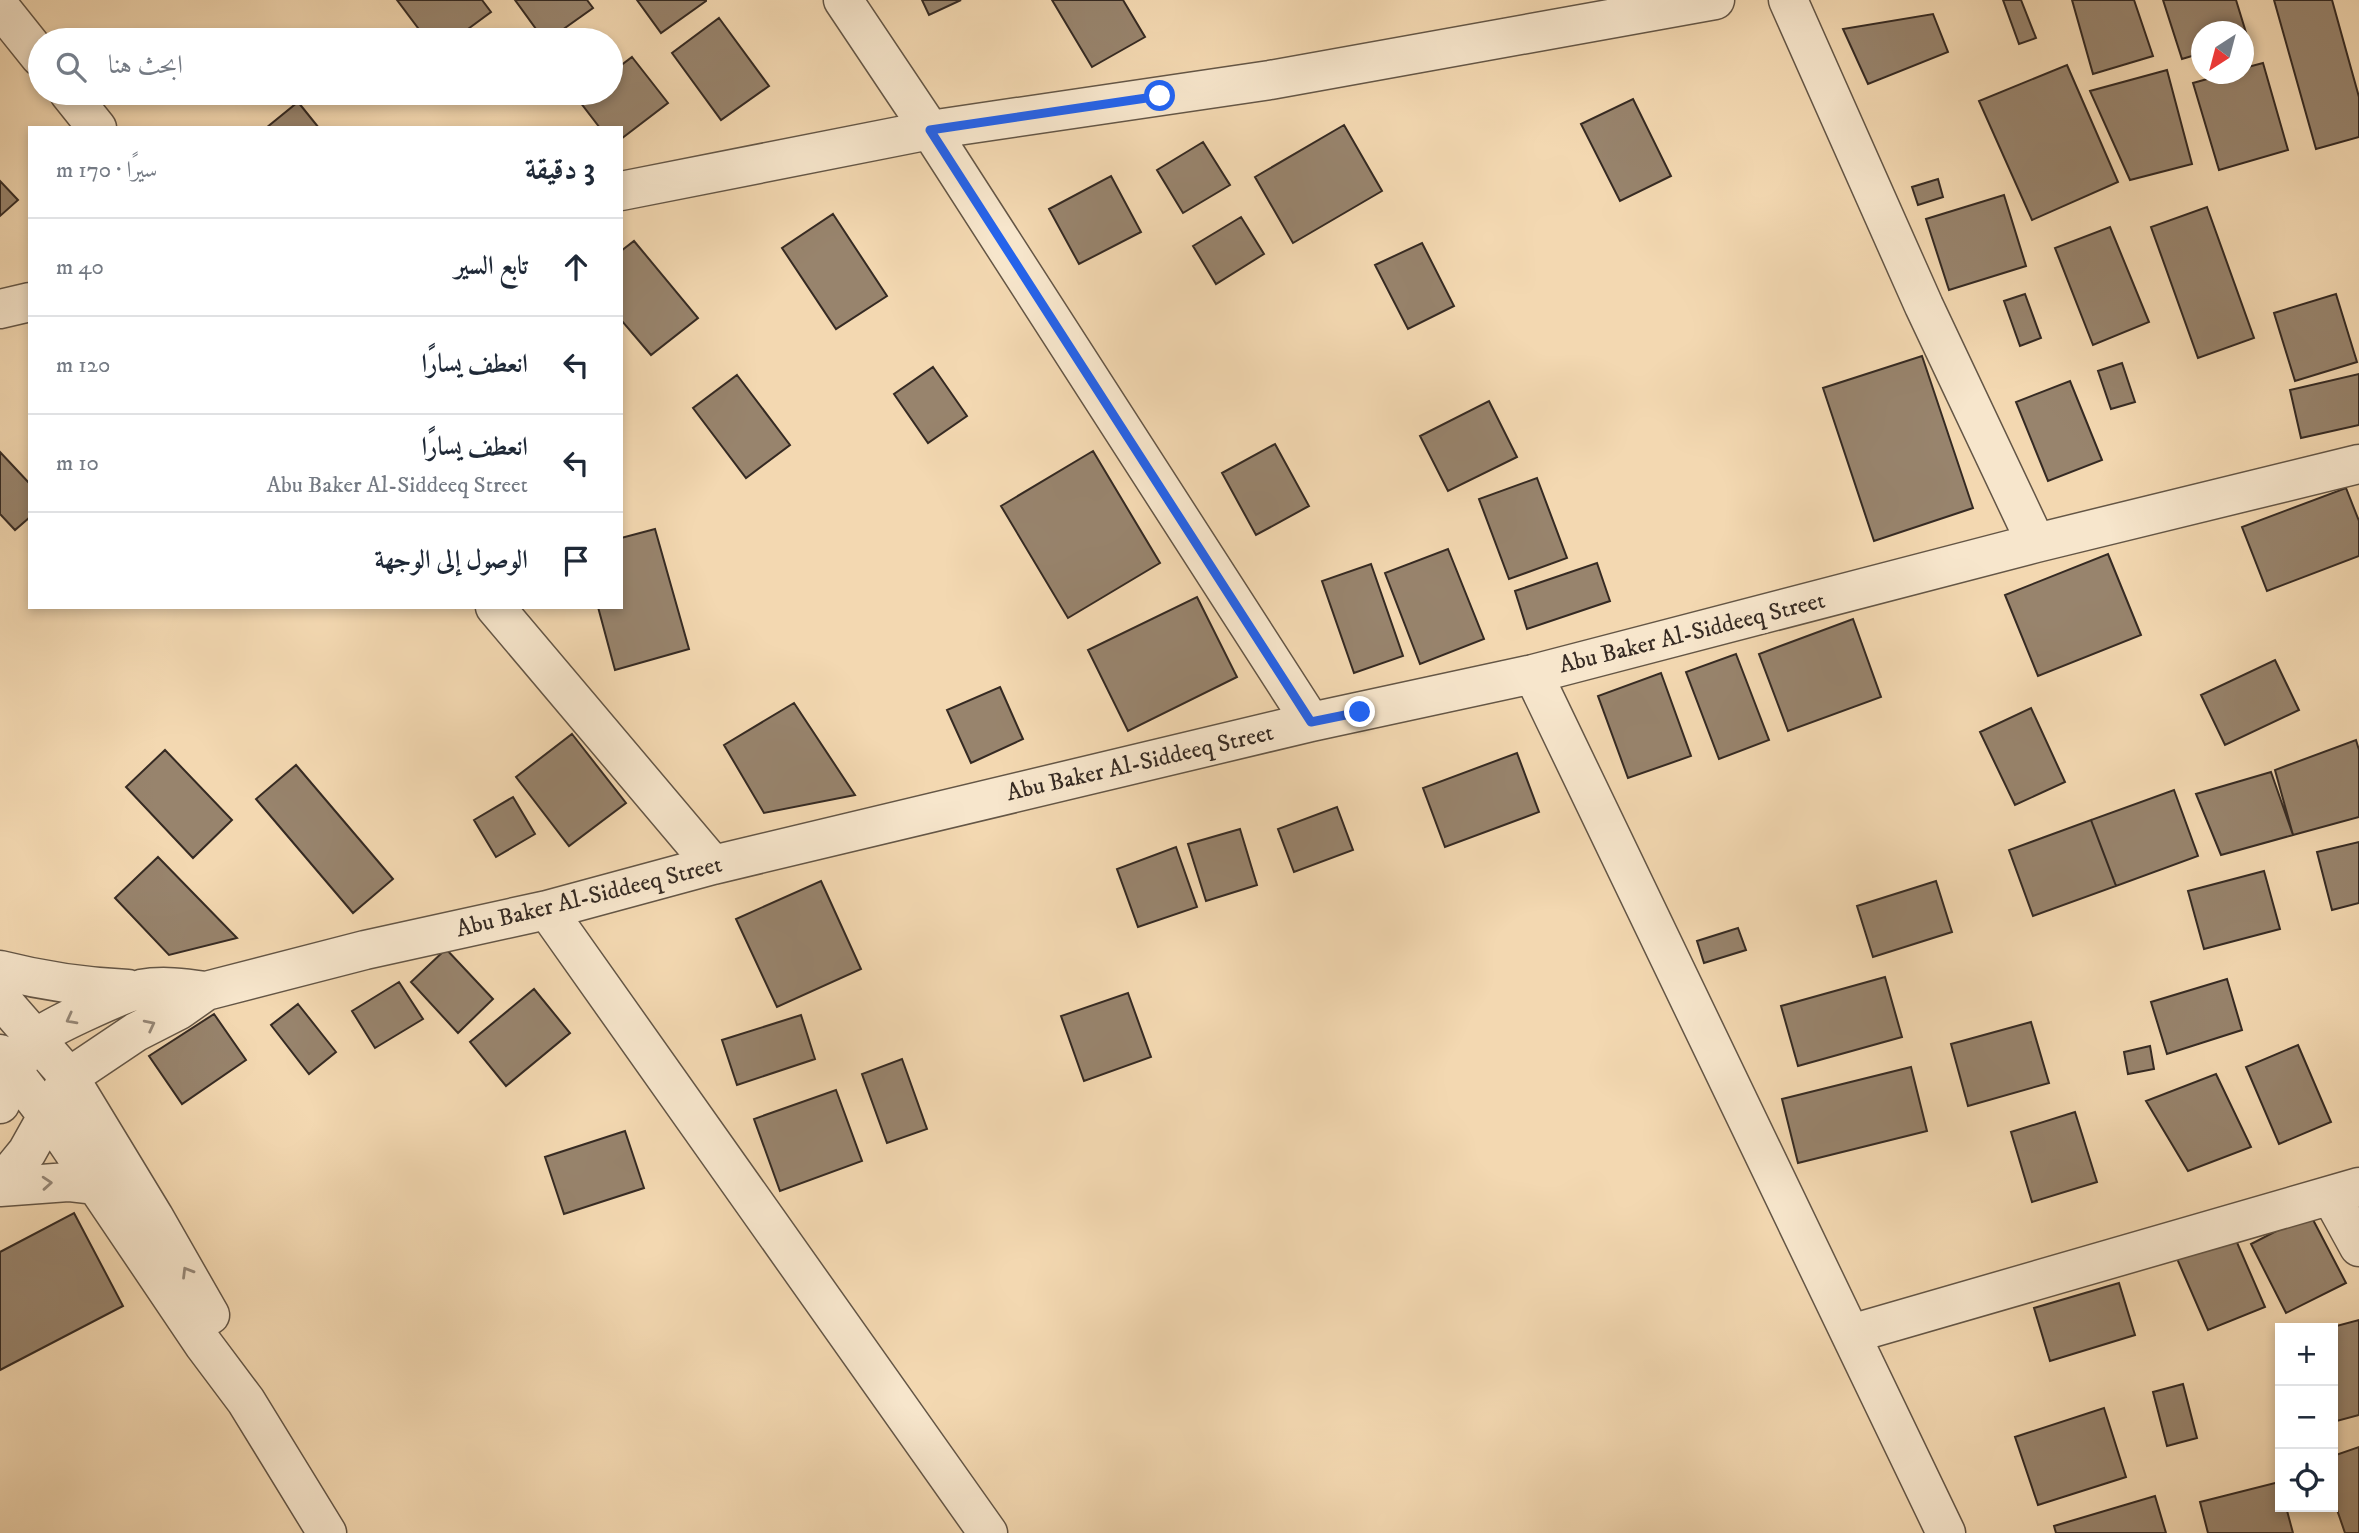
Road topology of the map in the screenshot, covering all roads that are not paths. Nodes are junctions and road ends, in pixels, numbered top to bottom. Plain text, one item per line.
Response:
1 (843, 0) edge
2 (1716, 0) edge
3 (1788, 0) edge
4 (0, 7) edge
5 (28, 42) edge
6 (79, 105) edge
7 (95, 126) edge
8 (930, 130) junction
9 (623, 191) edge
10 (28, 302) edge
11 (0, 309) edge
12 (2359, 464) edge
13 (2036, 544) junction
14 (497, 609) edge
15 (1533, 674) junction
16 (1311, 722) junction
17 (713, 865) junction
18 (547, 910) junction
19 (0, 970) edge
20 (140, 990) junction
21 (206, 991) junction
22 (0, 998) edge
23 (36, 1038) junction
24 (5, 1077) edge
25 (69, 1077) junction
26 (47, 1116) junction
27 (94, 1185) junction
28 (0, 1186) edge
29 (2345, 1191) edge
30 (2359, 1247) edge
31 (1851, 1334) junction
32 (246, 1401) junction
33 (327, 1533) edge
34 (988, 1533) edge
35 (1946, 1533) edge

1 - 8 street
2 - 8 street
3 - 13 street
4 - 5 street
6 - 7 street
8 - 9 street
8 - 16 street
10 - 11 street
12 - 13 street, Abu Baker Al-Siddeeq Street
13 - 15 street, Abu Baker Al-Siddeeq Street
14 - 17 street
15 - 16 street, Abu Baker Al-Siddeeq Street
15 - 31 street
16 - 17 street, Abu Baker Al-Siddeeq Street
17 - 18 street, Abu Baker Al-Siddeeq Street
18 - 21 street, Abu Baker Al-Siddeeq Street
18 - 34 street
19 - 20 street
20 - 21 street, Abu Baker Al-Siddeeq Street
20 -> 23 street, Abu Baker Al-Siddeeq Street
25 -> 21 street, Abu Baker Al-Siddeeq Street
22 - 23 street
23 - 24 street
23 - 25 street
24 - 26 street
25 - 26 street, Abu Baker Al-Siddeeq Street
32 -> 25 street
26 - 27 street
26 - 28 street, Abu Baker Al-Siddeeq Street
28 -> 27 street
27 - 32 street
29 - 30 street
29 - 31 street
31 - 35 street
32 - 33 street

